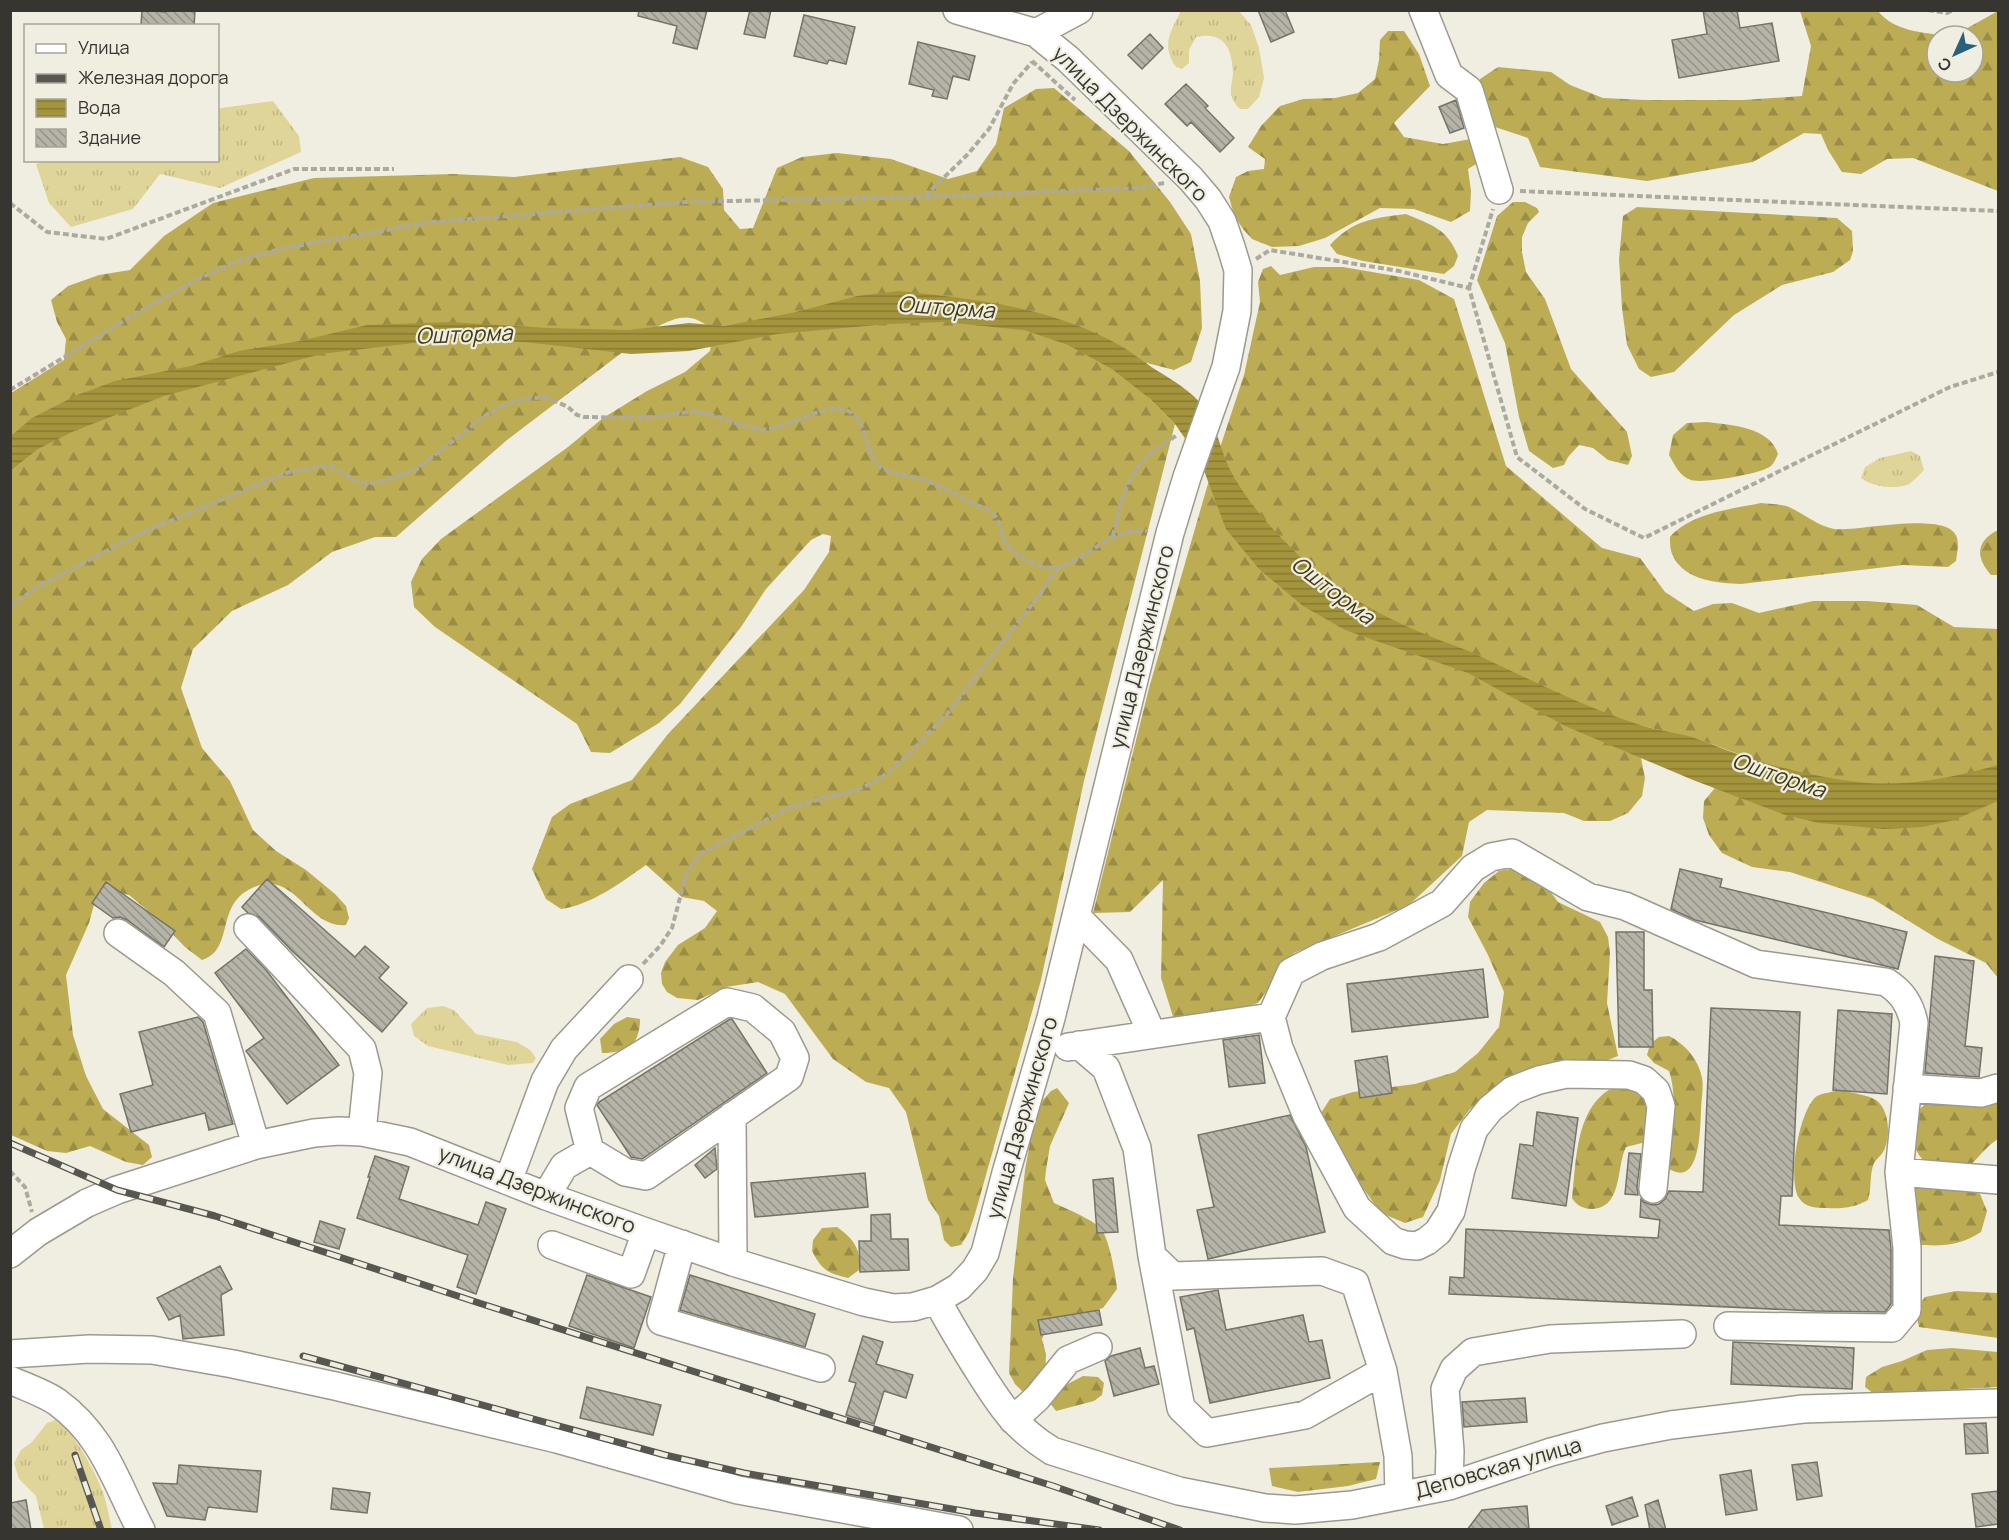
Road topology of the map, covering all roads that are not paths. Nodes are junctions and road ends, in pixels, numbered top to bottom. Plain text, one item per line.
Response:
1 (957, 10) edge
2 (1079, 10) edge
3 (1423, 10) edge
4 (1036, 33) junction
5 (1499, 190) road end
6 (1076, 916) junction
7 (248, 928) dead end
8 (118, 933) dead end
9 (629, 979) road end
10 (1271, 1017) junction
11 (1152, 1034) junction
12 (1079, 1045) junction
13 (1040, 1051) junction
14 (1908, 1088) junction
15 (1998, 1088) edge
16 (732, 1116) junction
17 (362, 1132) junction
18 (256, 1145) junction
19 (590, 1151) junction
20 (1899, 1172) junction
21 (1998, 1180) edge
22 (508, 1181) junction
23 (1653, 1189) dead end
24 (546, 1196) junction
25 (646, 1232) junction
26 (682, 1244) junction
27 (552, 1245) dead end
28 (10, 1254) edge
29 (1152, 1256) junction
30 (733, 1262) junction
31 (937, 1300) junction
32 (1728, 1326) dead end
33 (1682, 1334) dead end
34 (1098, 1347) dead end
35 (10, 1354) edge
36 (821, 1368) dead end
37 (1383, 1371) junction
38 (10, 1380) edge
39 (1998, 1403) edge
40 (1012, 1420) junction
41 (1449, 1486) junction
42 (1399, 1496) junction
43 (141, 1530) edge
44 (959, 1530) edge

1 - 4 street
2 - 4 street
3 - 5 street
4 - 6 street, улица Дзержинского
6 - 11 street
6 - 13 street, улица Дзержинского
7 - 17 street
8 - 18 street
9 - 22 street
10 - 11 street
10 - 14 street
10 - 23 street
11 - 12 street
12 - 13 street
12 - 29 street
13 - 31 street, улица Дзержинского
14 - 15 street
14 - 20 street
16 - 19 street
16 - 19 street
16 - 30 street
17 - 18 street, улица Дзержинского
17 - 22 street, улица Дзержинского
18 - 28 street, улица Дзержинского
19 - 24 street
20 - 21 street
20 - 32 street
22 - 24 street, улица Дзержинского
24 - 25 street, улица Дзержинского
25 - 26 street, улица Дзержинского
25 - 27 street
26 - 30 street, улица Дзержинского
26 - 36 street
29 - 37 street
29 - 37 street
30 - 31 street, улица Дзержинского
31 - 40 street, Деповская улица
33 - 41 street
34 - 40 street
35 - 44 street
37 - 42 street
38 - 43 street
39 - 41 street, Деповская улица
40 - 42 street, Деповская улица
41 - 42 street, Деповская улица

